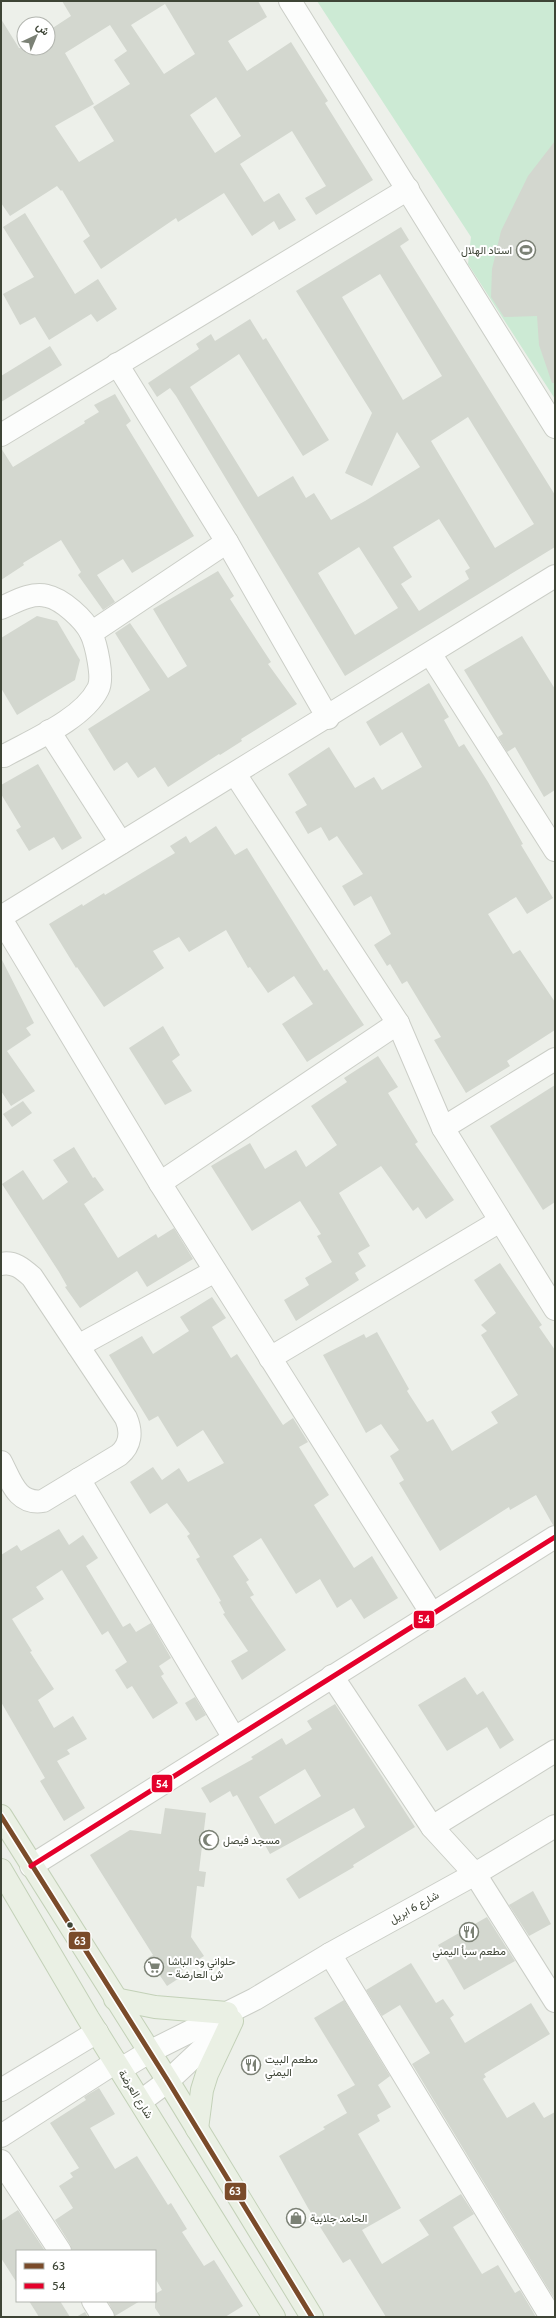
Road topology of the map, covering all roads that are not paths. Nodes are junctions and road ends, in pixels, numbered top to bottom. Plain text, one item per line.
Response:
1 (290, 1) edge
2 (408, 189) junction
3 (117, 364) junction
4 (555, 427) edge
5 (1, 434) edge
6 (227, 542) junction
7 (555, 576) edge
8 (1, 608) edge
9 (91, 633) junction
10 (431, 654) junction
11 (328, 718) junction
12 (49, 731) junction
13 (1, 755) edge
14 (235, 774) junction
15 (121, 843) junction
16 (555, 850) edge
17 (1, 918) edge
18 (398, 1023) junction
19 (555, 1059) edge
20 (443, 1128) junction
21 (160, 1182) junction
22 (500, 1220) junction
23 (1, 1264) edge
24 (215, 1271) junction
25 (555, 1309) edge
26 (78, 1346) junction
27 (270, 1358) junction
28 (1, 1462) edge
29 (79, 1479) junction
30 (555, 1537) edge
31 (432, 1614) junction
32 (332, 1676) junction
33 (234, 1738) junction
34 (555, 1751) edge
35 (1, 1816) edge
36 (555, 1826) edge
37 (432, 1827) junction
38 (31, 1866) junction
39 (1, 1870) edge
40 (474, 1874) junction
41 (330, 1954) junction
42 (115, 1999) junction
43 (555, 2001) edge
44 (230, 2017) junction
45 (97, 2032) junction
46 (149, 2052) junction
47 (119, 2065) junction
48 (168, 2081) junction
49 (1, 2090) edge
50 (141, 2101) junction
51 (197, 2130) junction
52 (1, 2136) edge
53 (1, 2161) edge
54 (59, 2250) edge
55 (94, 2302) edge
56 (272, 2316) edge
57 (103, 2317) edge
58 (312, 2317) edge
59 (551, 2317) edge

1 - 2 street
2 - 3 street
2 - 4 street
3 - 5 street
3 - 6 street
6 - 9 street
6 - 11 street
7 - 10 street
8 - 9 street
9 - 12 street
10 - 11 street
10 - 16 street
11 - 14 street
12 - 13 street
12 - 15 street
14 - 15 street
14 - 18 street
15 - 17 street
17 - 21 street
18 - 20 street
18 - 21 street
19 - 20 street
20 - 22 street
21 - 24 street
22 - 25 street
22 - 27 street
23 - 26 street
24 - 26 street
24 - 27 street
26 - 29 street
27 - 31 street
28 - 29 street
29 - 33 street
30 - 31 street
31 - 32 street
32 - 33 street
32 - 37 street
33 - 38 street
34 - 37 street
35 - 38 main road
36 - 40 street, شارع 6 ابريل
37 - 40 street
38 - 42 main road
39 - 45 main road, شارع العرضة
40 - 41 street, شارع 6 ابريل
40 - 43 street
41 - 44 street, شارع 6 ابريل
41 - 59 street
42 - 44 main road
42 - 46 main road
44 - 46 street, شارع 6 ابريل
44 - 48 street
44 - 51 main road
45 - 47 main road, شارع العرضة
45 - 49 street
46 - 47 street, شارع 6 ابريل
46 - 48 main road
47 - 50 main road, شارع العرضة
47 - 52 street, شارع 6 ابريل
48 - 50 street
48 - 51 main road
50 - 56 main road, شارع العرضة
51 - 58 main road
53 - 54 street
55 - 57 street

